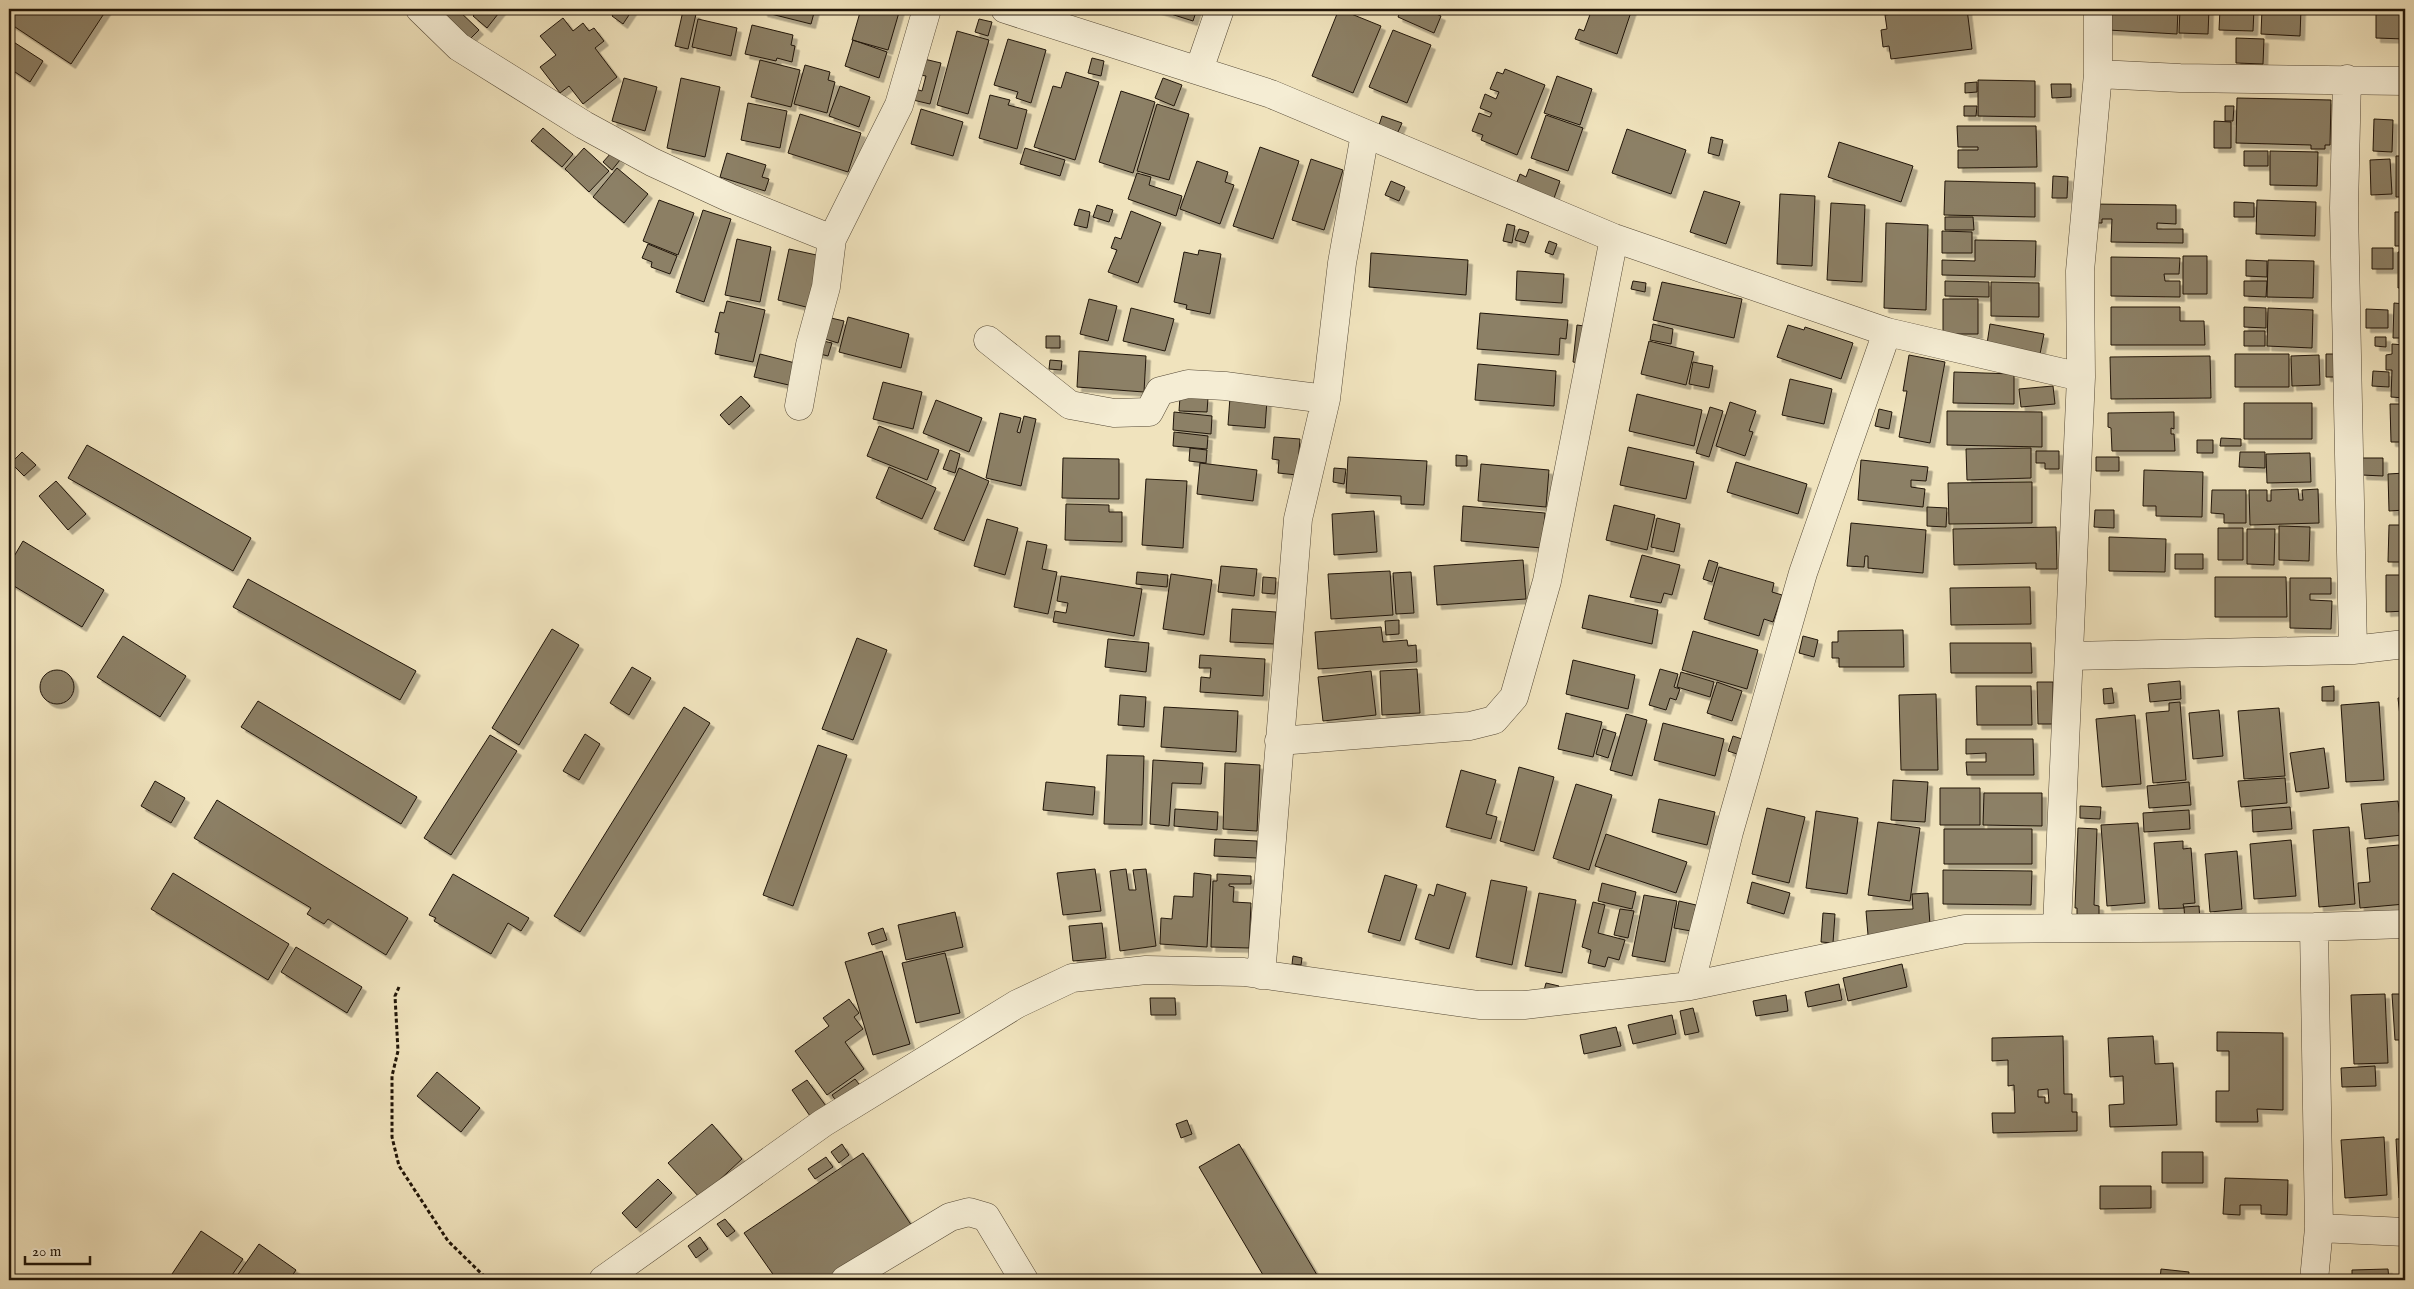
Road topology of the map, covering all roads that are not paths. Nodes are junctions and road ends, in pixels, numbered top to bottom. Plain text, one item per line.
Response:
1 (420, 9) edge
2 (926, 9) edge
3 (1005, 9) edge
4 (1220, 9) edge
5 (2098, 9) edge
6 (1199, 70) junction
7 (2098, 74) junction
8 (2347, 79) junction
9 (2405, 81) edge
10 (1365, 134) junction
11 (832, 238) junction
12 (1614, 238) junction
13 (1886, 332) junction
14 (988, 340) dead end
15 (2081, 377) junction
16 (1326, 399) junction
17 (799, 406) dead end
18 (2405, 644) edge
19 (2353, 650) junction
20 (2069, 656) junction
21 (1279, 741) junction
22 (2405, 924) edge
23 (2057, 927) junction
24 (2314, 927) junction
25 (1261, 975) junction
26 (1690, 986) junction
27 (2319, 1228) junction
28 (2405, 1232) edge
29 (603, 1280) edge
30 (845, 1280) edge
31 (1024, 1280) edge
32 (2314, 1280) edge

1 - 11 street
2 - 11 street
3 - 6 street
4 - 6 street
5 - 7 street
6 - 10 street
7 - 8 street
7 - 15 street
8 - 9 street
8 - 19 street
10 - 12 street
10 - 16 street
11 - 17 street
12 - 13 street
12 - 21 street
13 - 15 street
13 - 26 street
14 - 16 street
15 - 20 street
16 - 21 street
18 - 19 street
19 - 20 street
20 - 23 street
21 - 25 street
22 - 24 street
23 - 24 street
23 - 26 street
24 - 27 street
25 - 26 street
25 - 29 street
27 - 28 street
27 - 32 street
30 - 31 street

